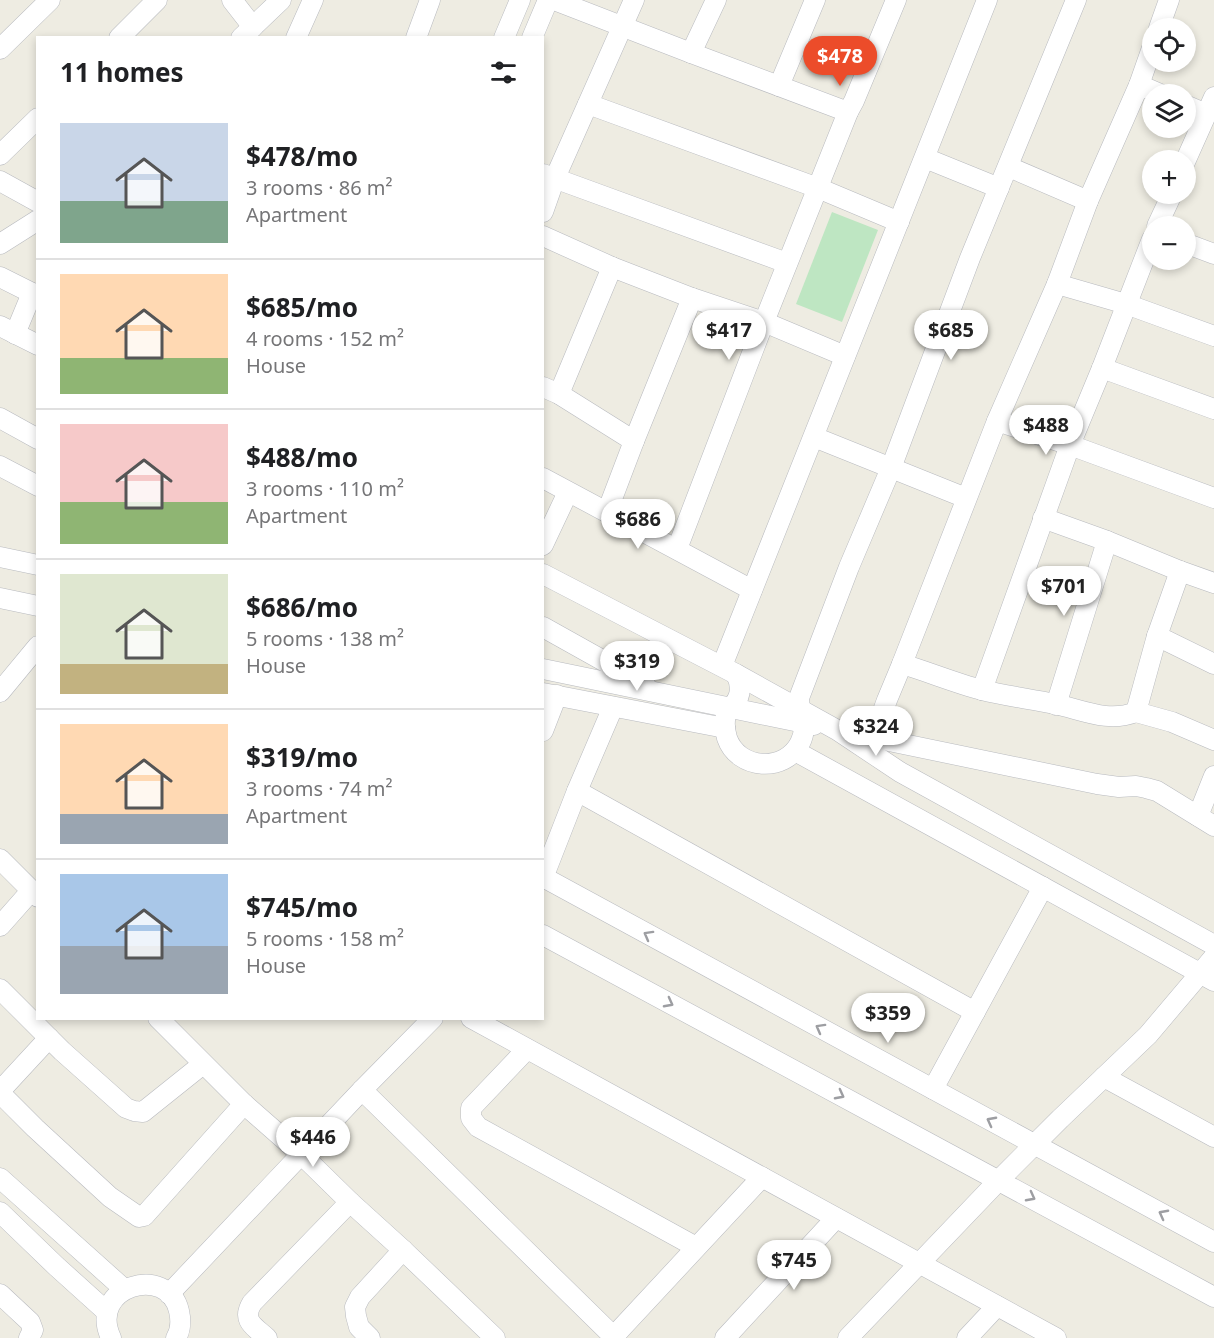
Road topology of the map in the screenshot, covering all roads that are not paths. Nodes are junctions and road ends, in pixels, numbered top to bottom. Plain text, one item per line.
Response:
1 (50, 0) edge
2 (157, 0) edge
3 (232, 0) edge
4 (281, 0) edge
5 (313, 0) edge
6 (430, 0) edge
7 (520, 0) edge
8 (548, 0) edge
9 (554, 0) edge
10 (634, 0) edge
11 (716, 0) edge
12 (815, 0) edge
13 (896, 0) edge
14 (987, 0) edge
15 (1076, 0) edge
16 (1169, 0) edge
17 (1163, 18) edge
18 (623, 27) junction
19 (247, 32) edge
20 (121, 36) edge
21 (297, 36) edge
22 (417, 36) edge
23 (505, 36) edge
24 (533, 36) edge
25 (0, 49) edge
26 (692, 53) junction
27 (1144, 72) edge
28 (1139, 85) junction
29 (779, 86) junction
30 (1142, 86) edge
31 (1211, 104) edge
32 (588, 105) junction
33 (1196, 105) edge
34 (848, 112) junction
35 (36, 120) edge
36 (1190, 150) edge
37 (0, 154) edge
38 (925, 158) junction
39 (1009, 167) junction
40 (549, 176) edge
41 (0, 181) edge
42 (818, 188) junction
43 (999, 188) junction
44 (36, 201) edge
45 (1088, 201) junction
46 (544, 206) edge
47 (36, 221) edge
48 (899, 222) junction
49 (544, 236) edge
50 (0, 244) edge
51 (1196, 247) edge
52 (1214, 254) edge
53 (788, 263) junction
54 (1142, 264) edge
55 (612, 267) junction
56 (0, 277) edge
57 (1057, 284) junction
58 (35, 295) edge
59 (692, 298) junction
60 (1126, 304) junction
61 (764, 322) junction
62 (8, 330) edge
63 (1214, 336) edge
64 (36, 344) edge
65 (845, 356) junction
66 (1102, 368) junction
67 (551, 390) edge
68 (1214, 409) edge
69 (0, 418) edge
70 (997, 421) junction
71 (814, 437) junction
72 (36, 438) edge
73 (634, 441) junction
74 (1070, 445) junction
75 (0, 466) edge
76 (891, 468) junction
77 (544, 479) edge
78 (36, 485) edge
79 (567, 492) junction
80 (966, 498) junction
81 (1214, 498) edge
82 (607, 512) junction
83 (1043, 518) junction
84 (1107, 541) junction
85 (544, 543) edge
86 (677, 549) junction
87 (0, 557) edge
88 (36, 565) edge
89 (1180, 571) junction
90 (544, 575) edge
91 (1214, 583) edge
92 (752, 590) junction
93 (0, 598) edge
94 (36, 606) edge
95 (544, 628) edge
96 (1157, 636) junction
97 (36, 648) edge
98 (902, 664) junction
99 (1214, 664) edge
100 (544, 669) edge
101 (729, 670) junction
102 (982, 690) junction
103 (0, 692) edge
104 (550, 694) edge
105 (662, 694) junction
106 (1056, 705) junction
107 (613, 707) junction
108 (729, 708) junction
109 (1136, 712) junction
110 (802, 716) junction
111 (544, 726) edge
112 (725, 728) junction
113 (837, 730) junction
114 (875, 733) dead end
115 (1214, 740) edge
116 (795, 751) junction
117 (1214, 776) edge
118 (577, 791) junction
119 (1206, 821) edge
120 (0, 859) edge
121 (544, 875) edge
122 (544, 879) edge
123 (1043, 887) junction
124 (34, 894) edge
125 (0, 926) edge
126 (544, 936) edge
127 (1214, 945) edge
128 (1214, 957) edge
129 (1208, 977) edge
130 (0, 989) edge
131 (975, 1012) junction
132 (160, 1020) edge
133 (431, 1020) edge
134 (475, 1020) edge
135 (49, 1038) junction
136 (527, 1049) junction
137 (203, 1064) junction
138 (1104, 1077) junction
139 (933, 1089) junction
140 (362, 1090) junction
141 (0, 1092) edge
142 (244, 1104) junction
143 (1214, 1137) edge
144 (1034, 1144) junction
145 (302, 1154) junction
146 (762, 1177) junction
147 (0, 1178) edge
148 (999, 1180) junction
149 (350, 1203) junction
150 (0, 1212) edge
151 (836, 1218) junction
152 (1214, 1242) edge
153 (696, 1247) junction
154 (403, 1250) junction
155 (918, 1264) junction
156 (124, 1289) junction
157 (0, 1294) edge
158 (169, 1294) junction
159 (1214, 1297) edge
160 (997, 1306) junction
161 (107, 1312) junction
162 (179, 1337) edge
163 (615, 1337) edge
164 (29, 1338) edge
165 (111, 1338) edge
166 (267, 1338) edge
167 (370, 1338) edge
168 (495, 1338) edge
169 (725, 1338) edge
170 (848, 1338) edge
171 (967, 1338) edge
172 (1056, 1338) edge

1 - 25 street
2 - 20 street
3 - 19 street
4 - 19 street
5 - 21 street
6 - 22 street
7 - 23 street
8 - 24 street
9 - 18 street
10 - 18 street
11 - 26 street
12 - 29 street
13 - 34 street
14 - 38 street
15 - 39 street
16 - 17 street
18 - 26 street
18 - 32 street
26 - 29 street
27 - 28 street
28 - 30 street
28 - 45 street
29 - 34 street
31 - 33 street
31 - 36 street
32 - 40 street
32 - 42 street
34 - 42 street
35 - 37 street
38 - 43 street
38 - 48 street
39 - 43 street
39 - 45 street
40 - 46 street
40 - 53 street
41 - 44 street
42 - 48 street
42 - 53 street
43 - 76 street
45 - 57 street
47 - 50 street
48 - 65 street
49 - 55 street
51 - 52 street
53 - 61 street
54 - 60 street
55 - 59 street
55 - 67 street
56 - 58 street
57 - 60 street
57 - 70 street
58 - 62 street
59 - 61 street
59 - 73 street
60 - 63 street
60 - 66 street
61 - 65 street
61 - 86 street
62 - 64 street
65 - 71 street
66 - 68 street
66 - 74 street
67 - 73 street
69 - 72 street
70 - 74 street
70 - 80 street
71 - 76 street
71 - 92 street
73 - 82 street
74 - 81 street
74 - 83 street
75 - 78 street
76 - 80 street
76 - 110 street
77 - 79 street
79 - 82 street
79 - 85 street
80 - 98 street
82 - 86 street
83 - 84 street
83 - 102 street
84 - 89 street
84 - 106 street
86 - 92 street
87 - 88 street
89 - 91 street
89 - 96 street
90 - 101 street
92 - 101 street
93 - 94 street
95 - 105 street
96 - 99 street
96 - 109 street
97 - 103 street
98 - 102 street
98 - 114 street
100 - 105 street
101 - 108 street
101 - 110 street
102 - 106 street
104 - 107 street
104 - 111 street
105 - 108 street
106 - 109 street
107 - 112 street
107 - 118 street
108 - 110 street
108 - 112 street
109 - 115 street
110 - 113 street
110 - 116 street
112 - 116 street
113 - 119 street
113 - 127 street
116 - 123 street
117 - 119 street
118 - 121 street
118 - 131 street
120 - 124 street
139 -> 122 street
123 - 129 street
123 - 131 street
124 - 125 street
126 -> 148 street
128 - 129 street
129 - 138 street
130 - 135 street
131 - 139 street
132 - 137 street
133 - 140 street
134 - 136 street
135 - 137 street
135 - 141 street
136 - 146 street
136 - 153 street
137 - 142 street
138 - 143 street
138 - 144 street
144 -> 139 street
140 - 145 street
140 - 163 street
141 - 142 street
142 - 145 street
144 - 148 street
152 -> 144 street
145 - 149 street
145 - 158 street
146 - 151 street
146 - 153 street
147 - 156 street
148 - 155 street
148 -> 159 street
149 - 154 street
149 - 166 street
150 - 161 street
151 - 155 street
151 - 169 street
153 - 163 street
154 - 167 street
154 - 168 street
155 - 160 street
155 - 170 street
156 - 158 street
156 - 161 street
157 - 164 street
158 - 162 street
160 - 171 street
160 - 172 street
161 - 165 street

